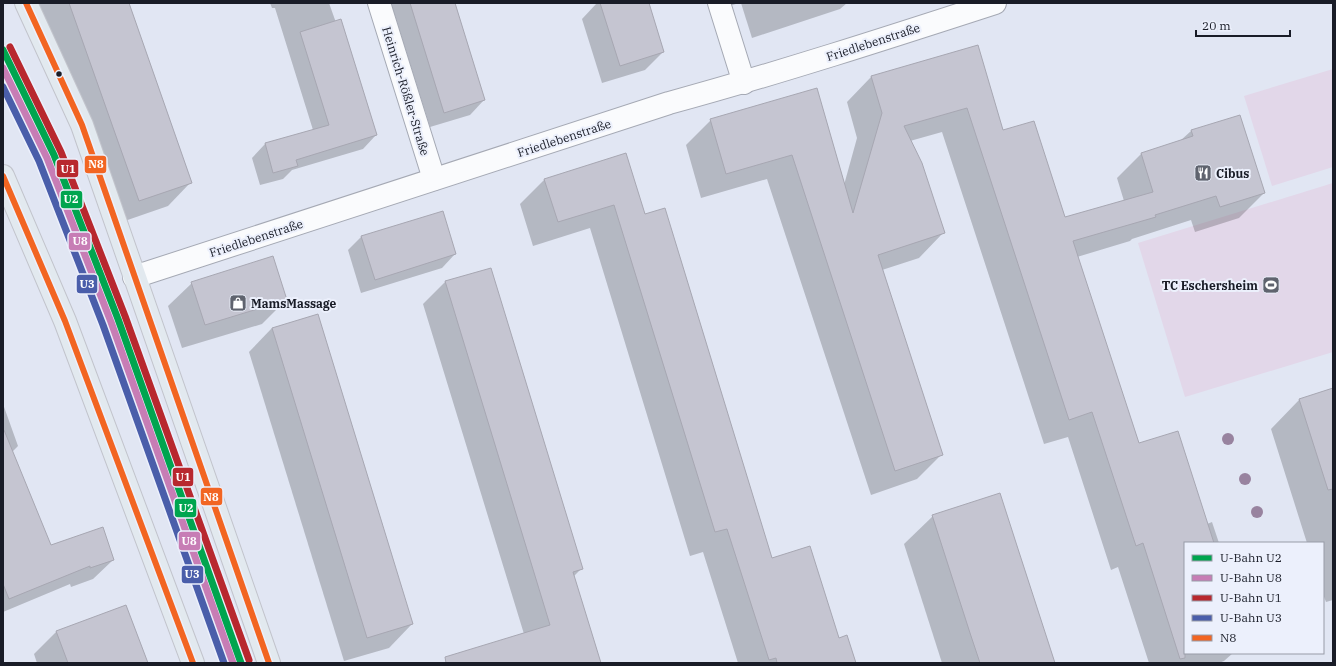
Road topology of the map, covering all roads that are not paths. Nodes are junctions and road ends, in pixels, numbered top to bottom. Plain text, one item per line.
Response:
1 (26, 3) edge
2 (379, 3) edge
3 (719, 3) edge
4 (995, 3) edge
5 (744, 83) junction
6 (3, 176) edge
7 (434, 179) junction
8 (134, 277) junction
9 (193, 663) edge
10 (269, 663) edge

1 - 8 main road
2 - 7 street, Heinrich-Rößler-Straße
3 - 5 street
4 - 5 street, Friedlebenstraße
5 - 7 street, Friedlebenstraße
6 - 9 main road
7 - 8 street, Friedlebenstraße
8 - 10 main road

